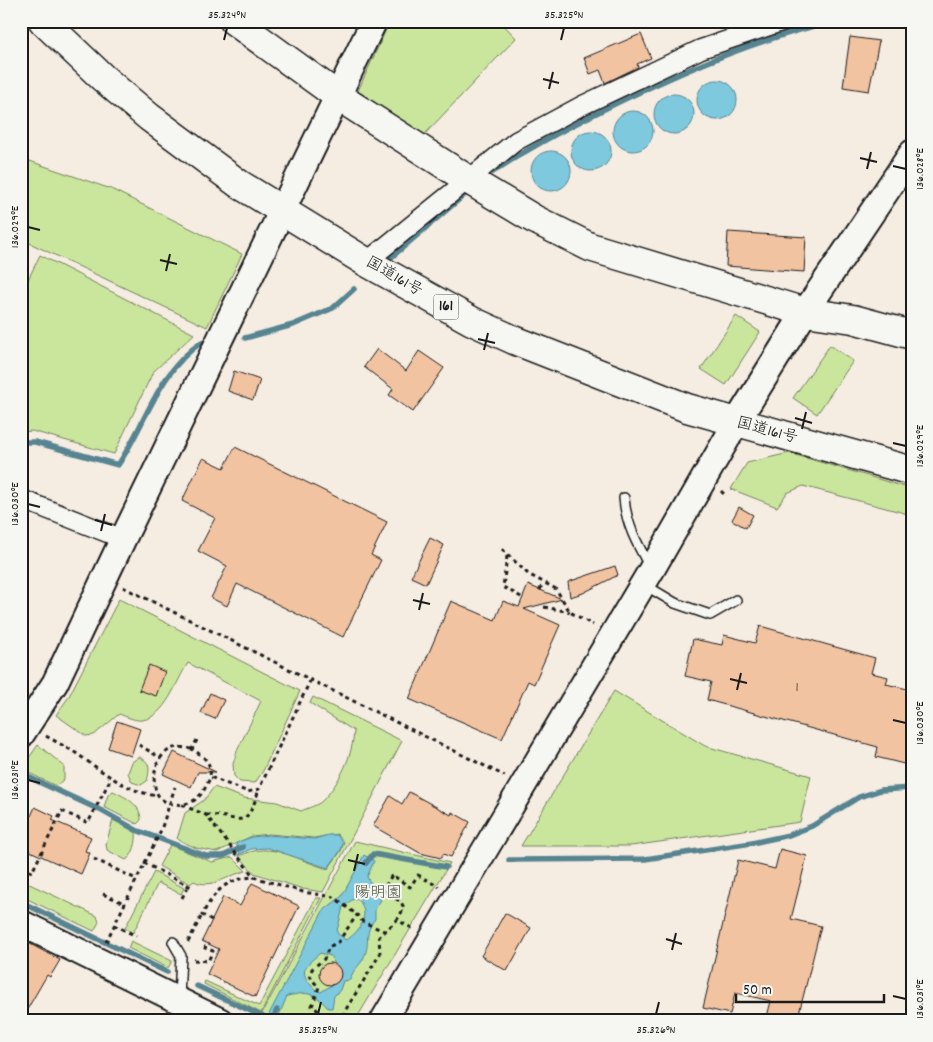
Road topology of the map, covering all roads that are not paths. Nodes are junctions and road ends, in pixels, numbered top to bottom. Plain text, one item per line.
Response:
1 (44, 21) edge
2 (234, 21) edge
3 (374, 21) edge
4 (784, 21) edge
5 (339, 97) junction
6 (912, 153) edge
7 (467, 179) junction
8 (283, 213) junction
9 (366, 262) junction
10 (805, 312) junction
11 (912, 335) edge
12 (736, 423) junction
13 (912, 471) edge
14 (624, 498) dead end
15 (21, 500) edge
16 (123, 539) junction
17 (647, 576) junction
18 (736, 600) dead end
19 (31, 734) edge
20 (21, 923) edge
21 (174, 942) dead end
22 (179, 1001) junction
23 (220, 1021) edge
24 (384, 1021) edge

1 - 8 highway, 国道161号 / 161
2 - 5 highway
3 - 5 street
4 - 7 street
5 - 7 highway
5 - 8 street
6 - 10 street
7 - 9 street
7 - 10 highway
8 - 9 highway, 国道161号 / 161
8 - 16 street
9 - 12 highway, 国道161号 / 161
10 - 11 highway
10 - 12 street
12 - 13 highway, 国道161号 / 161
12 - 17 street
14 - 17 lane
15 - 16 street
16 - 19 street
17 - 18 lane
17 - 24 street
20 - 22 street
21 - 22 lane
22 - 23 street

